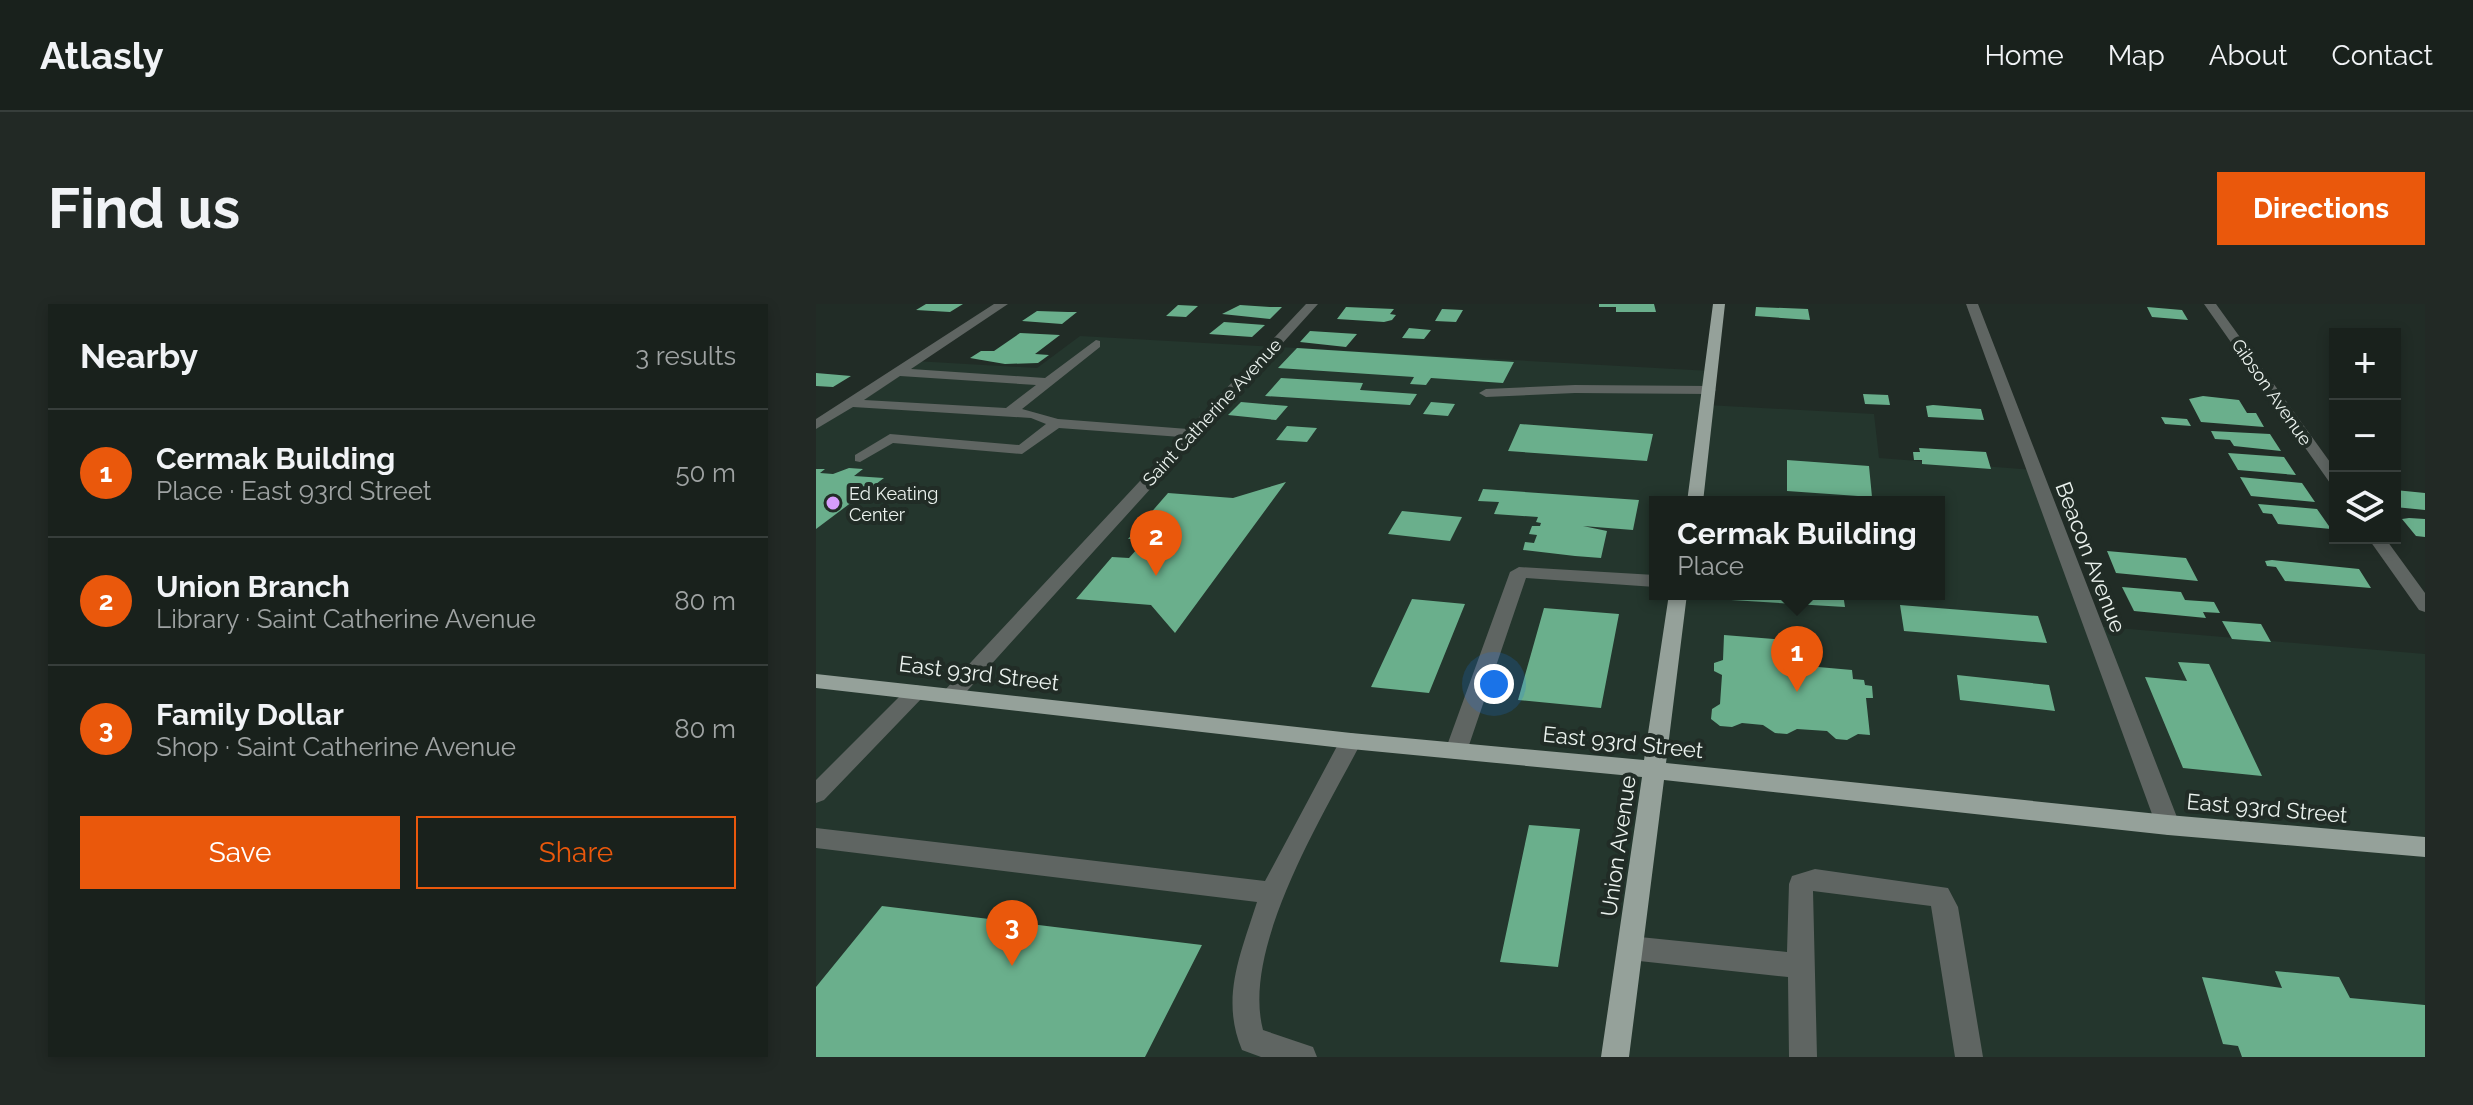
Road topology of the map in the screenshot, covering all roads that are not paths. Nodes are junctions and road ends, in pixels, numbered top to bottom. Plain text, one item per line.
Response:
1 (1002, 304) edge
2 (1312, 304) edge
3 (1719, 304) edge
4 (1972, 304) edge
5 (2210, 304) edge
6 (1096, 344) dead end
7 (898, 372) junction
8 (1047, 382) junction
9 (1709, 390) junction
10 (1486, 393) dead end
11 (851, 403) junction
12 (1009, 413) junction
13 (1056, 423) junction
14 (816, 425) edge
15 (1192, 434) junction
16 (860, 458) dead end
17 (2329, 472) edge
18 (1696, 496) edge
19 (2380, 544) edge
20 (1649, 581) edge
21 (1677, 600) edge
22 (2425, 606) edge
23 (816, 681) edge
24 (916, 692) junction
25 (951, 696) junction
26 (1351, 741) junction
27 (1456, 751) junction
28 (1655, 770) junction
29 (816, 794) edge
30 (2168, 825) junction
31 (816, 838) edge
32 (2425, 847) edge
33 (1272, 893) junction
34 (1630, 948) junction
35 (1800, 966) junction
36 (1303, 1057) edge
37 (1615, 1057) edge
38 (1803, 1057) edge
39 (1969, 1057) edge

1 - 7 street
2 - 15 street, Saint Catherine Avenue
3 - 9 main road
4 - 30 street, Beacon Avenue
5 - 17 street, Gibson Avenue
6 - 8 street
7 - 8 street
7 - 11 street
8 - 12 street
9 - 10 street
9 - 18 main road
11 - 12 street
11 - 14 street
12 - 13 street
13 - 15 street
13 - 16 street
15 - 25 street, Saint Catherine Avenue
19 - 22 street
20 - 27 street
21 - 28 main road, Union Avenue
23 - 24 main road, East 93rd Street
24 - 25 main road, East 93rd Street
24 - 29 street
25 - 26 main road, East 93rd Street
26 - 27 main road, East 93rd Street
26 - 33 street
27 - 28 main road, East 93rd Street
28 - 30 main road, East 93rd Street
28 - 34 main road, Union Avenue
30 - 32 main road, East 93rd Street
31 - 33 street
33 - 36 street
34 - 35 street
34 - 37 main road, Union Avenue
35 - 38 street
35 - 39 street

